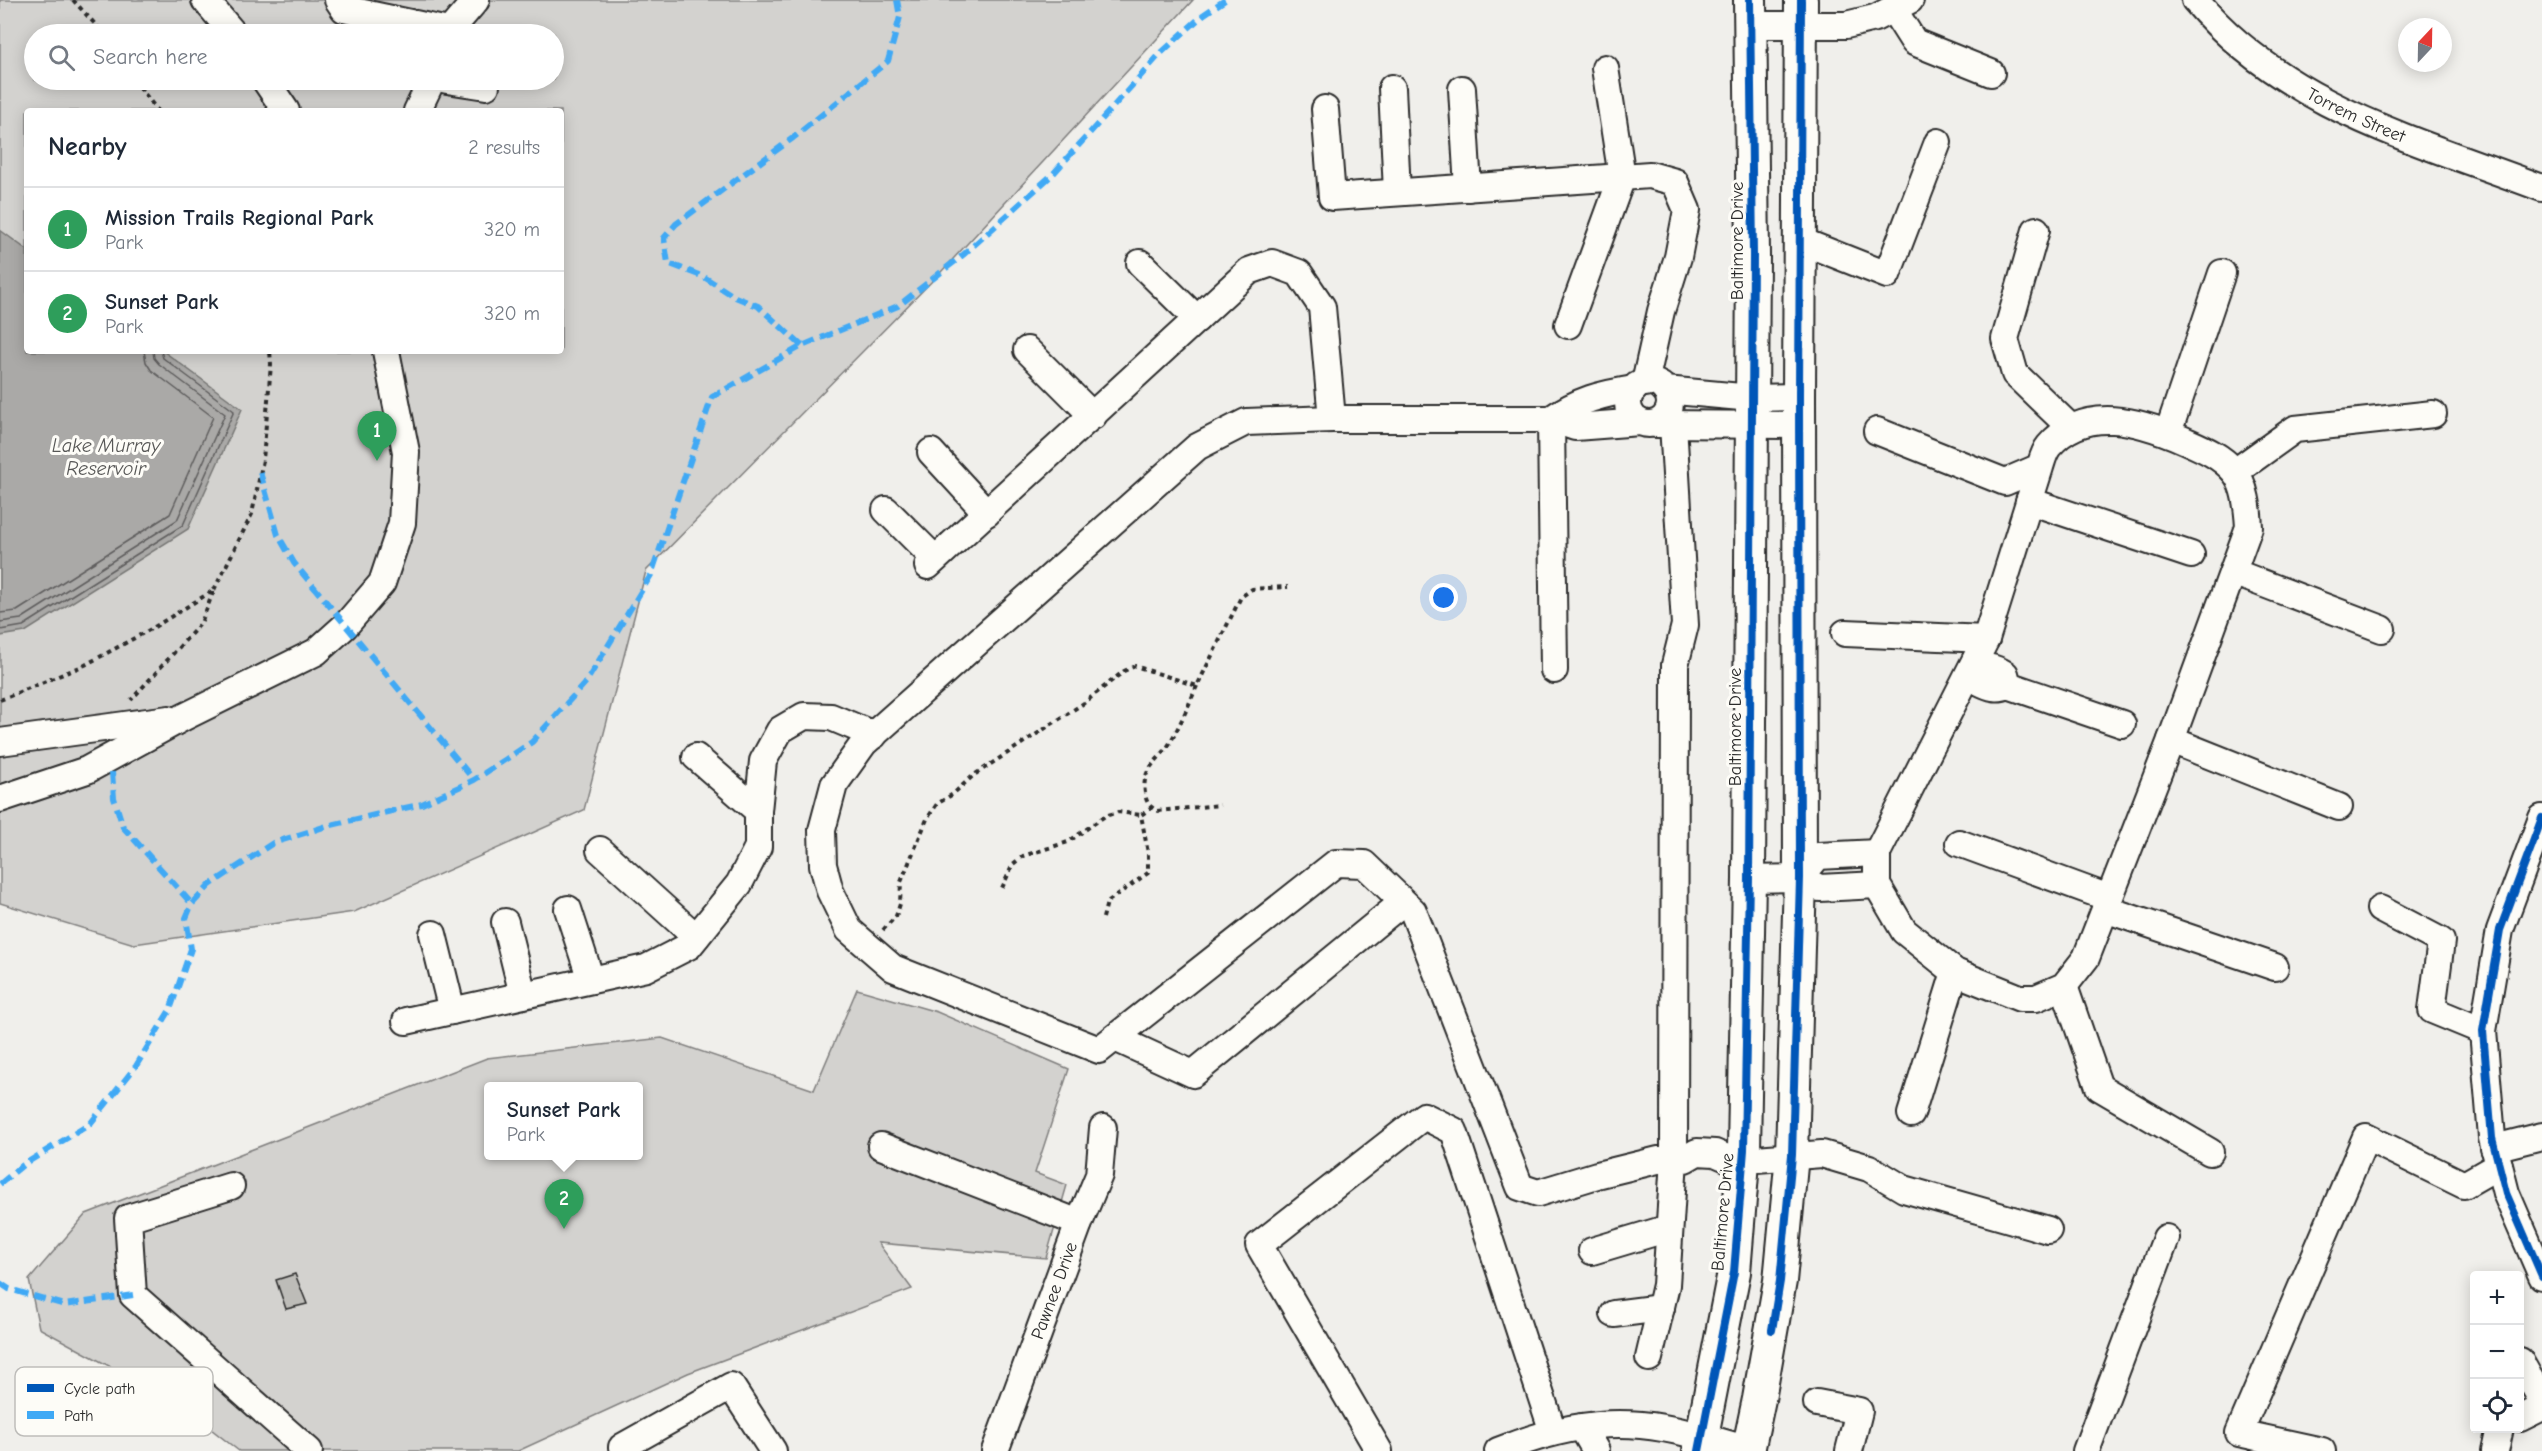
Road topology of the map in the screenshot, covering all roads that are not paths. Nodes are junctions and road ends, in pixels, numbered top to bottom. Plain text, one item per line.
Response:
1 (205, 0) edge
2 (338, 0) edge
3 (476, 0) edge
4 (2195, 0) edge
5 (1902, 5) edge
6 (1750, 12) edge
7 (1801, 12) edge
8 (225, 24) edge
9 (408, 24) edge
10 (455, 24) edge
11 (1605, 68) dead end
12 (1991, 73) dead end
13 (1392, 88) dead end
14 (1462, 89) dead end
15 (272, 90) edge
16 (427, 90) edge
17 (284, 108) edge
18 (418, 108) edge
19 (1325, 109) dead end
20 (1938, 142) dead end
21 (1622, 177) junction
22 (1467, 188) junction
23 (2542, 188) edge
24 (1397, 192) junction
25 (2036, 230) dead end
26 (1801, 241) junction
27 (1140, 263) dead end
28 (2222, 273) dead end
29 (1197, 320) junction
30 (1568, 325) dead end
31 (1027, 350) dead end
32 (387, 354) edge
33 (1648, 387) junction
34 (1751, 411) junction
35 (1799, 411) junction
36 (2433, 414) dead end
37 (1093, 416) junction
38 (1332, 419) junction
39 (1551, 419) junction
40 (1656, 423) junction
41 (2071, 428) junction
42 (1877, 431) dead end
43 (2168, 433) junction
44 (931, 452) dead end
45 (2040, 467) junction
46 (2235, 472) junction
47 (2029, 501) junction
48 (886, 510) dead end
49 (987, 513) junction
50 (2191, 555) dead end
51 (2233, 572) junction
52 (2382, 629) dead end
53 (1845, 633) dead end
54 (1986, 639) junction
55 (1973, 668) junction
56 (1554, 670) dead end
57 (184, 717) junction
58 (2122, 724) dead end
59 (874, 735) junction
60 (2171, 740) junction
61 (0, 742) edge
62 (696, 757) dead end
63 (0, 799) edge
64 (2339, 807) dead end
65 (758, 811) junction
66 (2542, 818) edge
67 (1959, 843) dead end
68 (600, 850) dead end
69 (1877, 854) junction
70 (1800, 878) junction
71 (1749, 879) junction
72 (1877, 885) junction
73 (1403, 902) junction
74 (2107, 903) junction
75 (568, 909) dead end
76 (2380, 909) dead end
77 (505, 922) dead end
78 (433, 934) dead end
79 (696, 937) junction
80 (2275, 967) dead end
81 (1955, 972) junction
82 (591, 980) junction
83 (2064, 986) junction
84 (523, 995) junction
85 (452, 1011) junction
86 (406, 1021) dead end
87 (2483, 1031) junction
88 (1115, 1038) junction
89 (1911, 1114) dead end
90 (1104, 1128) dead end
91 (2542, 1136) edge
92 (880, 1146) dead end
93 (2210, 1152) dead end
94 (1792, 1155) junction
95 (2496, 1156) junction
96 (1679, 1159) junction
97 (1736, 1159) junction
98 (231, 1186) dead end
99 (1079, 1223) junction
100 (1669, 1228) junction
101 (2048, 1230) dead end
102 (2166, 1238) dead end
103 (1592, 1251) dead end
104 (2542, 1276) edge
105 (1660, 1308) junction
106 (1614, 1314) dead end
107 (1649, 1358) dead end
108 (2524, 1368) edge
109 (2542, 1400) edge
110 (1817, 1402) dead end
111 (2542, 1407) edge
112 (2524, 1416) edge
113 (1582, 1427) junction
114 (1553, 1432) junction
115 (2499, 1433) edge
116 (1700, 1444) edge
117 (622, 1450) edge
118 (309, 1451) edge
119 (773, 1451) edge
120 (995, 1451) edge
121 (1379, 1451) edge
122 (1497, 1451) edge
123 (1596, 1451) edge
124 (1749, 1451) edge
125 (1849, 1451) edge
126 (2086, 1451) edge
127 (2322, 1451) edge
128 (2495, 1451) edge

1 - 8 street
2 - 9 street
3 - 10 street
4 - 23 street, Torrem Street
5 - 7 street
5 - 12 street
6 - 7 street
6 - 34 main road, Baltimore Drive
7 - 26 main road
11 - 21 street
13 - 24 street
14 - 22 street
15 - 17 street
16 - 18 street
19 - 24 street
20 - 26 street
21 - 22 street
21 - 30 street
21 - 33 street
22 - 24 street
25 - 41 street
26 - 35 main road
27 - 29 street
28 - 43 street
29 - 37 street
29 - 38 street
31 - 37 street
32 - 57 street
33 - 34 street
33 - 39 street
33 - 40 street
33 - 40 street
34 - 35 street
34 - 40 street
34 - 71 main road, Baltimore Drive
35 - 70 main road
36 - 46 street
37 - 49 street
38 - 39 street
38 - 59 street
39 - 40 street
39 - 56 street
40 - 96 street
41 - 43 street
41 - 45 street
42 - 45 street
43 - 46 street
44 - 49 street
45 - 47 street
46 - 51 street
47 - 50 street
47 - 54 street
48 - 49 street
51 - 52 street
51 - 60 street
53 - 54 street
54 - 55 street
55 - 58 street
55 - 69 street
57 - 61 street
57 - 63 street
59 - 65 street
59 - 88 street
60 - 64 street
60 - 74 street
62 - 65 street
65 - 79 street
66 - 87 street
67 - 74 street
68 - 79 street
69 - 70 street
69 - 72 street
70 - 71 street
70 - 72 street
70 - 94 main road
71 - 97 main road, Baltimore Drive
72 - 81 street
73 - 88 street
73 - 88 street
73 - 96 street
74 - 80 street
74 - 83 street
75 - 82 street
76 - 87 street
77 - 84 street
78 - 85 street
79 - 82 street
81 - 83 street
81 - 89 street
82 - 84 street
83 - 93 street
84 - 85 street
85 - 86 street
87 - 95 street
90 - 99 street, Pawnee Drive
91 - 95 street
92 - 99 street
94 - 97 street
94 - 101 street
94 - 124 main road
95 - 104 street
95 - 127 street
96 - 97 street
96 - 100 street
97 - 116 main road, Baltimore Drive
98 - 118 street
99 - 120 street, Pawnee Drive
100 - 103 street
100 - 105 street
102 - 126 street
105 - 106 street
105 - 107 street
108 - 109 street
110 - 125 street
111 - 112 street
113 - 114 street
113 - 116 street
113 - 123 street
114 - 121 street
114 - 122 street
115 - 128 street
116 - 124 street
117 - 119 street

